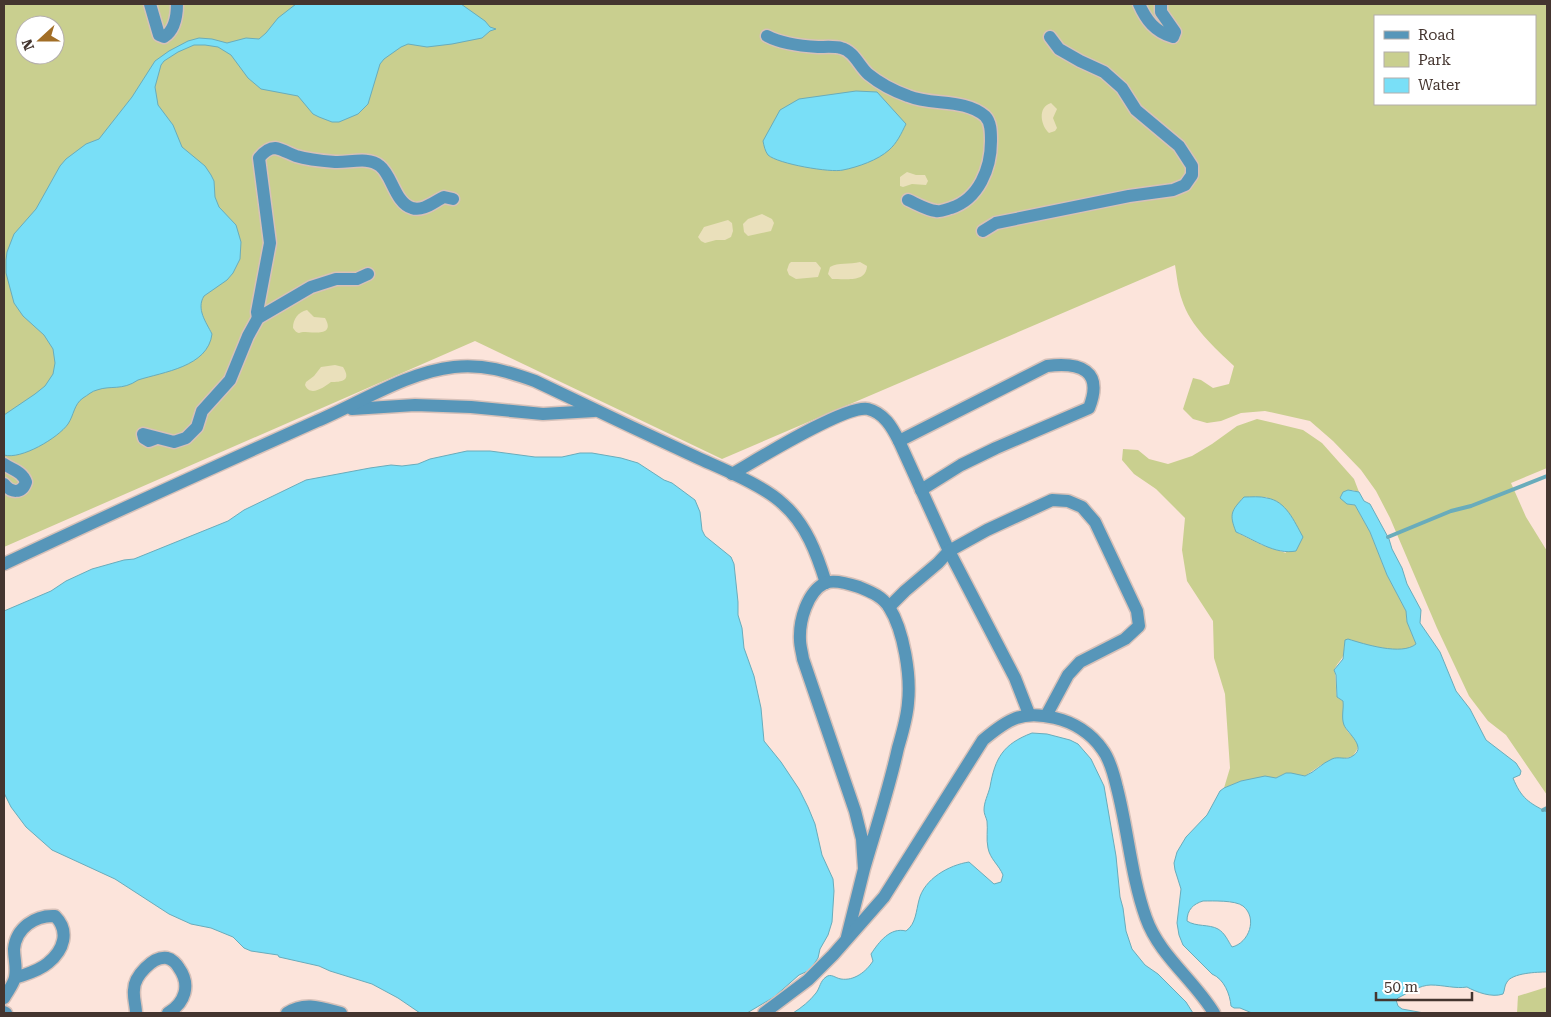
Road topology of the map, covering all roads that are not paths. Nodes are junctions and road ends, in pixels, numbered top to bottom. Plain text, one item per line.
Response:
1 (150, 4) edge
2 (177, 4) edge
3 (1139, 4) edge
4 (1161, 4) edge
5 (767, 36) dead end
6 (1050, 37) dead end
7 (453, 199) dead end
8 (908, 200) dead end
9 (983, 231) dead end
10 (368, 274) dead end
11 (258, 318) junction
12 (345, 409) junction
13 (598, 411) junction
14 (157, 438) dead end
15 (899, 441) junction
16 (4, 464) edge
17 (732, 474) junction
18 (4, 484) edge
19 (922, 490) junction
20 (949, 551) junction
21 (4, 564) edge
22 (826, 583) junction
23 (889, 607) junction
24 (1030, 714) junction
25 (1046, 716) junction
26 (864, 869) junction
27 (846, 939) junction
28 (16, 978) junction
29 (4, 998) edge
30 (136, 1013) edge
31 (168, 1013) edge
32 (287, 1013) edge
33 (341, 1013) edge
34 (764, 1013) edge
35 (1214, 1013) edge

1 - 2 lane
3 - 4 lane
5 - 8 lane
6 - 9 lane
7 - 11 lane
10 - 11 lane
11 - 14 lane
12 - 13 lane
12 - 13 lane
12 - 21 lane
13 - 17 lane
15 - 17 lane
15 - 19 lane
15 - 19 lane
16 - 18 lane
17 - 22 lane
19 - 20 lane
20 - 23 lane
20 - 24 lane
20 - 25 lane
22 - 23 lane
22 - 26 lane
23 - 26 lane
24 - 25 lane
24 - 27 lane
25 - 35 lane
26 - 27 lane
27 - 34 lane
28 - 28 lane
28 - 29 lane
30 - 31 lane
32 - 33 lane

